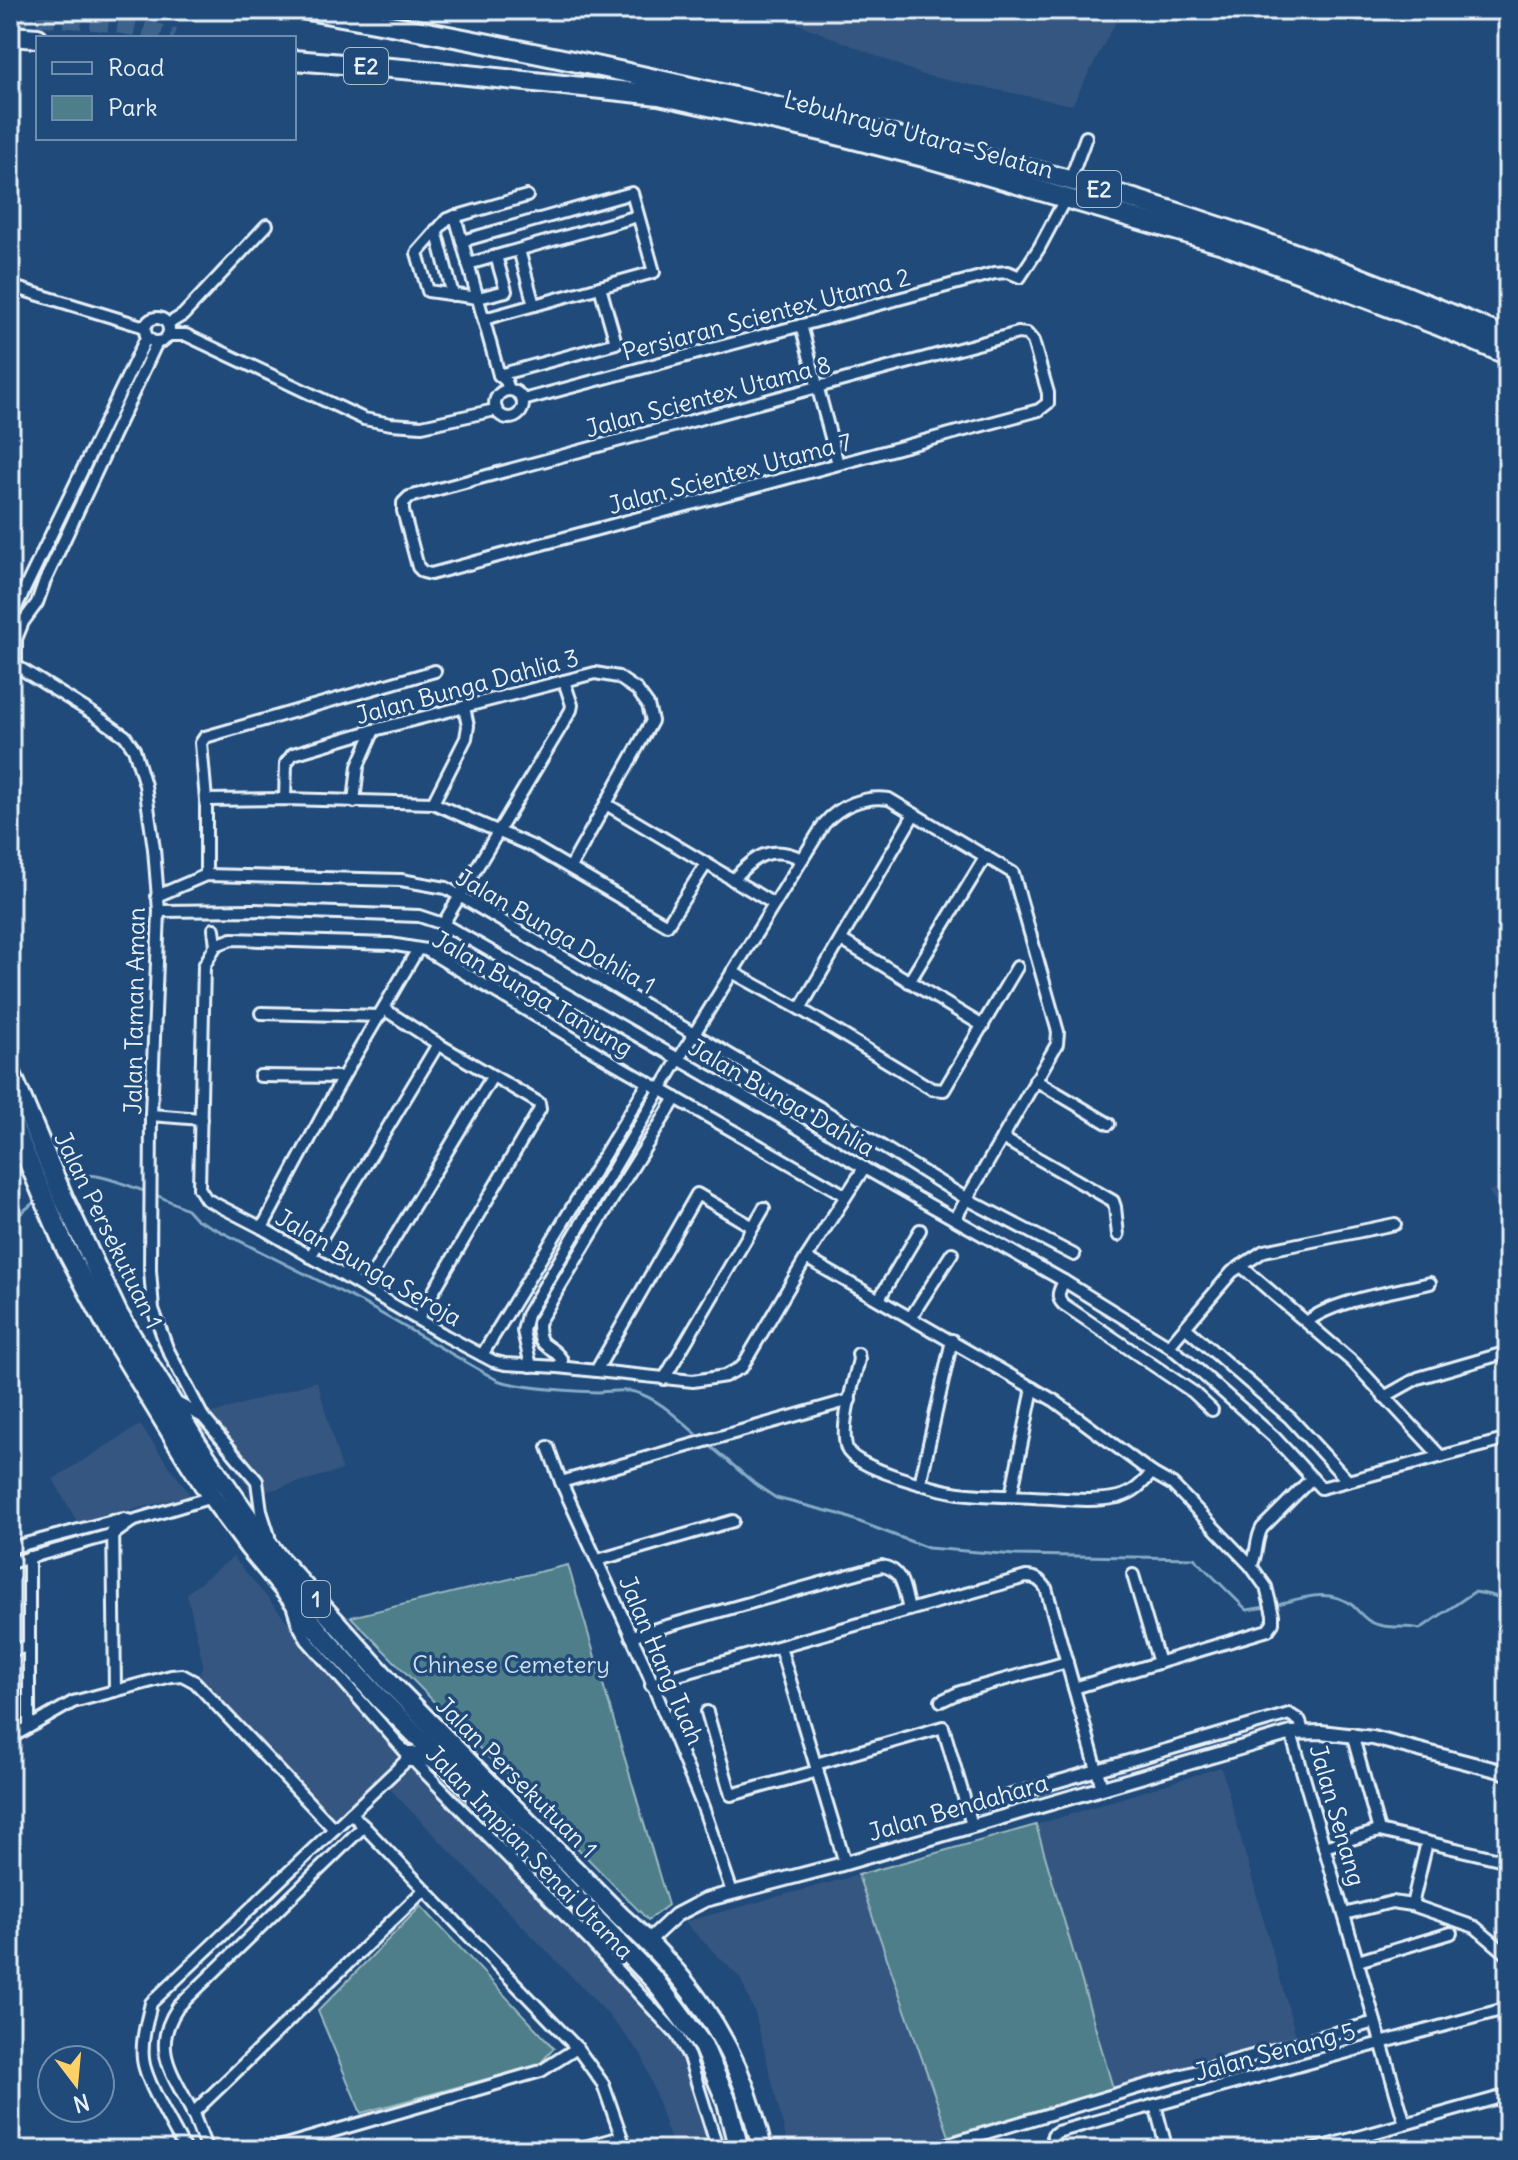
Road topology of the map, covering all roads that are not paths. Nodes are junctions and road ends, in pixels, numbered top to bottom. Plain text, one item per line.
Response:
1 (307, 10) edge
2 (10, 36) edge
3 (36, 38) edge
4 (296, 60) edge
5 (1086, 137) dead end
6 (1073, 172) dead end
7 (527, 196) dead end
8 (1063, 203) dead end
9 (455, 216) junction
10 (638, 216) junction
11 (267, 225) dead end
12 (436, 230) junction
13 (462, 241) junction
14 (519, 250) junction
15 (496, 256) junction
16 (468, 264) junction
17 (10, 286) edge
18 (600, 287) junction
19 (1340, 288) junction
20 (453, 295) junction
21 (478, 298) junction
22 (534, 305) junction
23 (484, 319) junction
24 (801, 325) junction
25 (168, 329) junction
26 (150, 335) junction
27 (1508, 338) edge
28 (1508, 355) edge
29 (1508, 367) edge
30 (499, 375) junction
31 (818, 387) junction
32 (504, 392) junction
33 (523, 400) junction
34 (495, 410) junction
35 (1039, 410) joint
36 (838, 464) junction
37 (431, 574) joint
38 (44, 583) junction
39 (14, 601) edge
40 (10, 625) edge
41 (13, 664) edge
42 (435, 671) dead end
43 (564, 681) junction
44 (464, 707) junction
45 (374, 730) junction
46 (285, 799) junction
47 (206, 800) junction
48 (354, 802) junction
49 (433, 803) junction
50 (606, 804) junction
51 (914, 814) junction
52 (501, 831) junction
53 (986, 856) junction
54 (802, 859) junction
55 (706, 864) junction
56 (570, 868) junction
57 (206, 875) junction
58 (733, 880) junction
59 (460, 895) junction
60 (157, 896) junction
61 (774, 904) junction
62 (159, 911) junction
63 (443, 924) junction
64 (214, 929) dead end
65 (841, 940) junction
66 (216, 945) junction
67 (418, 949) junction
68 (1017, 967) dead end
69 (732, 972) junction
70 (909, 982) junction
71 (800, 1009) junction
72 (261, 1013) dead end
73 (382, 1013) junction
74 (983, 1026) junction
75 (694, 1034) junction
76 (438, 1044) junction
77 (678, 1060) junction
78 (10, 1071) edge
79 (260, 1076) dead end
80 (343, 1077) junction
81 (492, 1077) junction
82 (1035, 1080) junction
83 (648, 1083) junction
84 (660, 1090) junction
85 (676, 1098) junction
86 (151, 1115) junction
87 (10, 1118) edge
88 (201, 1119) junction
89 (1109, 1124) dead end
90 (1002, 1138) junction
91 (864, 1168) junction
92 (845, 1195) junction
93 (967, 1199) junction
94 (764, 1208) dead end
95 (955, 1219) junction
96 (1395, 1224) dead end
97 (753, 1227) junction
98 (262, 1228) junction
99 (920, 1230) dead end
100 (1118, 1235) dead end
101 (952, 1253) dead end
102 (1074, 1255) dead end
103 (310, 1257) junction
104 (806, 1258) junction
105 (1241, 1266) junction
106 (1064, 1281) junction
107 (1430, 1283) dead end
108 (364, 1288) junction
109 (879, 1299) junction
110 (911, 1317) junction
111 (418, 1318) junction
112 (1307, 1322) junction
113 (1185, 1327) junction
114 (952, 1340) junction
115 (1169, 1346) junction
116 (1508, 1352) edge
117 (858, 1354) dead end
118 (482, 1355) junction
119 (531, 1366) junction
120 (558, 1367) junction
121 (596, 1371) junction
122 (664, 1379) junction
123 (1033, 1388) junction
124 (1384, 1397) junction
125 (850, 1400) junction
126 (171, 1401) junction
127 (1212, 1410) dead end
128 (203, 1417) junction
129 (1508, 1439) edge
130 (548, 1447) dead end
131 (1441, 1457) junction
132 (1152, 1473) junction
133 (1348, 1481) junction
134 (561, 1482) junction
135 (1315, 1482) junction
136 (920, 1484) junction
137 (1011, 1496) junction
138 (212, 1497) junction
139 (113, 1521) junction
140 (132, 1521) junction
141 (733, 1521) dead end
142 (10, 1533) edge
143 (114, 1534) junction
144 (14, 1547) edge
145 (29, 1557) junction
146 (277, 1557) junction
147 (598, 1560) junction
148 (10, 1563) edge
149 (1251, 1566) junction
150 (1133, 1575) dead end
151 (288, 1595) junction
152 (909, 1610) junction
153 (631, 1636) junction
154 (29, 1646) junction
155 (780, 1647) junction
156 (10, 1651) edge
157 (1067, 1662) junction
158 (1159, 1663) junction
159 (651, 1685) junction
160 (1074, 1688) junction
161 (115, 1691) junction
162 (941, 1701) dead end
163 (707, 1712) dead end
164 (29, 1727) junction
165 (1297, 1732) junction
166 (1352, 1734) junction
167 (10, 1738) edge
168 (410, 1757) junction
169 (449, 1767) junction
170 (817, 1768) junction
171 (1097, 1771) junction
172 (1508, 1773) edge
173 (1102, 1788) junction
174 (967, 1808) junction
175 (351, 1813) junction
176 (972, 1825) junction
177 (364, 1826) junction
178 (334, 1829) junction
179 (1379, 1831) junction
180 (1427, 1842) junction
181 (1324, 1847) junction
182 (1508, 1861) edge
183 (845, 1863) junction
184 (424, 1890) junction
185 (732, 1892) junction
186 (1412, 1905) junction
187 (1344, 1914) junction
188 (1451, 1933) dead end
189 (648, 1941) junction
190 (1508, 1955) edge
191 (1358, 1961) junction
192 (1508, 2008) edge
193 (1375, 2022) junction
194 (1382, 2042) junction
195 (577, 2048) junction
196 (745, 2087) junction
197 (1508, 2095) edge
198 (1155, 2105) junction
199 (192, 2114) junction
200 (1405, 2124) junction
201 (621, 2137) junction
202 (185, 2150) edge
203 (207, 2150) edge
204 (268, 2150) edge
205 (574, 2150) edge
206 (626, 2150) edge
207 (718, 2150) edge
208 (739, 2150) edge
209 (762, 2150) edge
210 (770, 2150) edge
211 (929, 2150) edge
212 (1054, 2150) edge
213 (1167, 2150) edge
214 (1312, 2150) edge

1 - 27 highway, Lebuhraya Utara–Selatan / E2
2 - 3 highway
4 - 19 highway, Lebuhraya Utara–Selatan / E2
5 - 6 street
7 - 9 street
8 - 24 street, Persiaran Scientex Utama 2
9 - 12 street
9 - 13 street
10 - 13 street
10 - 14 street
10 - 18 street
11 - 25 street
12 - 20 street
12 - 20 street
13 - 16 street
14 - 15 street
14 - 22 street
15 - 16 street
15 - 21 street
16 - 21 street
17 - 26 street
18 - 22 street
18 - 30 street
19 - 28 highway, Lebuhraya Utara–Selatan / E2
19 - 29 highway
20 - 21 street
21 - 23 street
22 - 23 street
23 - 30 street
24 - 31 street
24 - 33 street, Persiaran Scientex Utama 2
25 - 26 street
25 - 26 street
25 - 34 street
26 - 38 street
26 - 39 street
30 - 32 street
31 - 35 street, Jalan Scientex Utama 8
31 - 36 street
31 - 37 street, Jalan Scientex Utama 8
32 - 33 street
32 - 34 street
33 - 34 street
35 - 36 street, Jalan Scientex Utama 7
36 - 37 street, Jalan Scientex Utama 7
38 - 39 street
38 - 41 street
39 - 40 street
41 - 60 street, Jalan Taman Aman
42 - 47 street
43 - 44 street, Jalan Bunga Dahlia 3
43 - 50 street, Jalan Bunga Dahlia 3
43 - 52 street
44 - 45 street, Jalan Bunga Dahlia 3
44 - 49 street
45 - 46 street, Jalan Bunga Dahlia 3
45 - 48 street
46 - 47 street
46 - 48 street
47 - 57 street
48 - 49 street
49 - 52 street
50 - 55 street
50 - 56 street, Jalan Bunga Dahlia 3
51 - 53 street
51 - 54 street
51 - 65 street
52 - 56 street
52 - 59 street
53 - 70 street
53 - 82 street
54 - 58 street
54 - 61 street
55 - 56 street
55 - 58 street
57 - 59 street, Jalan Bunga Dahlia 1
57 - 60 street, Jalan Bunga Dahlia 1
58 - 61 street
59 - 63 street
59 - 75 street, Jalan Bunga Dahlia 1
60 - 62 street, Jalan Taman Aman
61 - 69 street
62 - 63 street, Jalan Bunga Dahlia
62 - 86 street, Jalan Taman Aman
63 - 77 street, Jalan Bunga Dahlia
64 - 66 street
65 - 70 street
65 - 71 street
66 - 67 street, Jalan Bunga Tanjung
66 - 88 street, Jalan Bunga Seroja
67 - 73 street
67 - 83 street, Jalan Bunga Tanjung
68 - 74 street
69 - 71 street
69 - 75 street
70 - 74 street
71 - 74 street
72 - 73 street
73 - 76 street
73 - 80 street
75 - 77 street
75 - 93 street, Jalan Bunga Dahlia 1
76 - 81 street
76 - 103 street
77 - 84 street
77 - 91 street, Jalan Bunga Dahlia
78 - 126 highway, Jalan Persekutuan 1 / 1
79 - 80 street
80 - 98 street
81 - 108 street
81 - 111 street
82 - 89 street
82 - 90 street
83 - 84 street, Jalan Bunga Tanjung
83 - 118 street
84 - 85 street, Jalan Bunga Tanjung
84 - 119 street
85 - 92 street, Jalan Bunga Tanjung
85 - 120 street
86 - 88 street
86 - 128 street, Jalan Taman Aman
87 - 138 highway, Jalan Persekutuan 1 / 1
88 - 98 street, Jalan Bunga Seroja
90 - 93 street
90 - 100 street
91 - 92 street
91 - 95 street, Jalan Bunga Dahlia
92 - 104 street
93 - 95 street
93 - 102 street, Jalan Bunga Dahlia 1
94 - 97 street
95 - 106 street, Jalan Bunga Dahlia
96 - 105 street
97 - 121 street
97 - 122 street
98 - 103 street, Jalan Bunga Seroja
99 - 109 street
101 - 110 street
103 - 108 street, Jalan Bunga Seroja
104 - 109 street
104 - 122 street, Jalan Bunga Seroja
105 - 112 street
105 - 113 street
106 - 115 street, Jalan Bunga Dahlia
106 - 127 street
107 - 112 street
108 - 111 street, Jalan Bunga Seroja
109 - 110 street
110 - 114 street
111 - 118 street, Jalan Bunga Seroja
112 - 124 street
113 - 115 street
113 - 133 street
114 - 123 street
114 - 136 street
115 - 135 street, Jalan Bunga Dahlia
116 - 124 street
117 - 125 street
118 - 119 street, Jalan Bunga Seroja
119 - 120 street, Jalan Bunga Seroja
120 - 121 street, Jalan Bunga Seroja
121 - 122 street, Jalan Bunga Seroja
123 - 132 street
123 - 137 street
124 - 131 street
125 - 134 street
125 - 136 street
126 - 128 street
126 - 146 highway, Jalan Persekutuan 1 / 1
128 - 146 street
129 - 131 street
130 - 134 street, Jalan Hang Tuah
131 - 133 street
132 - 137 street
132 - 149 street
133 - 135 street
134 - 147 street, Jalan Hang Tuah
135 - 149 street
136 - 137 street
138 - 140 street
138 - 151 highway, Jalan Persekutuan 1 / 1
139 - 140 street
139 - 143 street
139 - 144 street
140 - 143 street
141 - 147 street
142 - 144 street
143 - 145 street
143 - 161 street
145 - 148 street
145 - 154 street
146 - 189 highway, Jalan Persekutuan 1 / 1
147 - 153 street, Jalan Hang Tuah
149 - 158 street
150 - 158 street
151 - 168 street, Jalan Impian Senai Utama
151 - 169 highway, Jalan Persekutuan 1 / 1
152 - 153 street
152 - 155 street
152 - 157 street
153 - 159 street, Jalan Hang Tuah
154 - 156 street
154 - 164 street
155 - 159 street
155 - 170 street
157 - 160 street
157 - 162 street
158 - 160 street
159 - 185 street, Jalan Hang Tuah
160 - 171 street
161 - 164 street
161 - 178 street
163 - 170 street
164 - 167 street
165 - 166 street, Jalan Senang
165 - 171 street
165 - 173 street, Jalan Bendahara
165 - 181 street, Jalan Senang
166 - 172 street, Jalan Senang
166 - 179 street
168 - 169 highway
168 - 175 street
168 - 207 street, Jalan Impian Senai Utama
169 - 208 highway, Jalan Persekutuan 1 / 1
170 - 174 street
170 - 183 street
171 - 173 street
171 - 174 street
173 - 176 street, Jalan Bendahara
174 - 176 street
175 - 177 street
175 - 178 street
176 - 183 street, Jalan Bendahara
177 - 184 street
177 - 199 street
178 - 202 street
179 - 180 street
179 - 181 street
180 - 182 street
180 - 186 street
181 - 187 street, Jalan Senang
183 - 185 street, Jalan Bendahara
184 - 195 street
184 - 199 street
185 - 189 street, Jalan Bendahara
186 - 187 street
186 - 190 street
187 - 191 street, Jalan Senang
188 - 191 street
189 - 196 highway, Jalan Persekutuan 1 / 1
191 - 193 street, Jalan Senang
192 - 194 street, Jalan Senang 5
193 - 194 street, Jalan Senang
193 - 211 street
194 - 198 street, Jalan Senang 5
194 - 200 street, Jalan Senang
195 - 201 street
195 - 204 street
196 - 209 highway, Jalan Persekutuan 1 / 1
196 - 210 street
197 - 200 street
198 - 212 street, Jalan Senang 5
198 - 213 street
199 - 203 street
200 - 214 street
201 - 205 street
201 - 206 street

